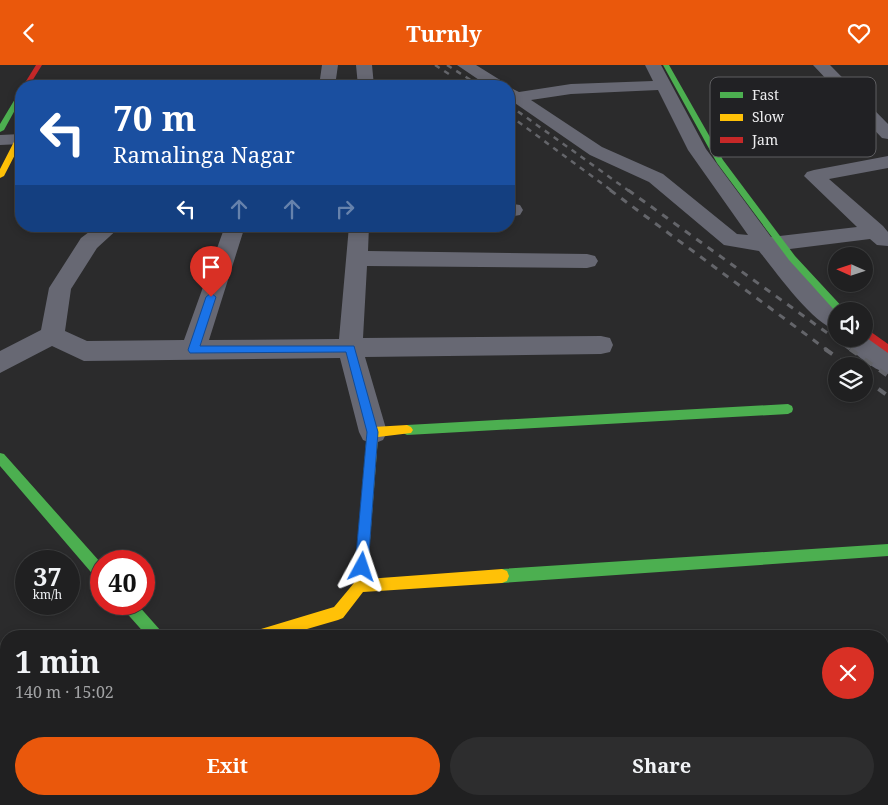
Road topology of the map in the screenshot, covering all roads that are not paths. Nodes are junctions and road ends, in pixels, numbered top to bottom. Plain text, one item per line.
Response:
1 (39, 65) edge
2 (330, 65) edge
3 (364, 65) edge
4 (465, 65) edge
5 (653, 65) edge
6 (666, 65) edge
7 (821, 65) edge
8 (833, 77) edge
9 (30, 80) edge
10 (328, 80) edge
11 (365, 80) edge
12 (489, 80) edge
13 (663, 85) junction
14 (515, 95) edge
15 (515, 97) edge
16 (15, 104) edge
17 (876, 122) edge
18 (0, 130) edge
19 (888, 134) edge
20 (15, 138) edge
21 (0, 140) edge
22 (710, 143) edge
23 (15, 148) edge
24 (718, 157) edge
25 (888, 161) edge
26 (0, 176) edge
27 (104, 232) edge
28 (233, 232) edge
29 (359, 232) edge
30 (882, 238) edge
31 (766, 245) junction
32 (357, 258) junction
33 (587, 261) dead end
34 (833, 302) edge
35 (828, 314) edge
36 (52, 335) junction
37 (873, 338) edge
38 (601, 345) dead end
39 (866, 347) edge
40 (350, 348) junction
41 (888, 349) edge
42 (193, 350) junction
43 (0, 363) edge
44 (888, 364) edge
45 (788, 409) dead end
46 (373, 432) junction
47 (0, 458) edge
48 (888, 550) edge
49 (90, 560) edge
50 (360, 586) junction
51 (138, 615) edge
52 (151, 630) edge
53 (281, 630) edge

1 - 9 street
2 - 10 street
3 - 11 street
4 - 12 street
5 - 13 street
6 - 22 street
7 - 8 street
13 - 14 street
13 - 31 street
15 - 31 street
16 - 18 street
17 - 19 street
20 - 21 street
23 - 26 street
24 - 34 street
25 - 30 street
27 - 36 street
28 - 42 street
29 - 32 street
30 - 31 street
31 - 35 street
32 - 33 street
32 - 40 street
36 - 42 street
36 - 43 street
37 - 41 street
38 - 40 street
39 - 44 street
40 - 42 street
40 - 46 street
45 - 46 street
46 - 50 street
47 - 49 street
48 - 50 street
50 - 53 street
51 - 52 street

